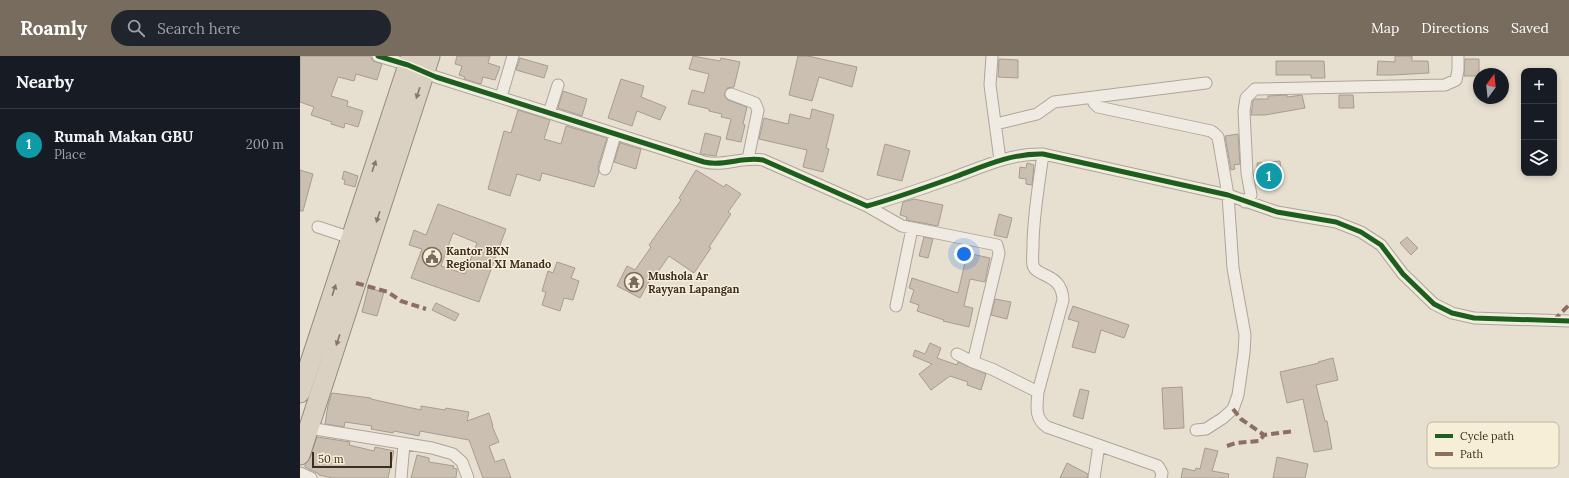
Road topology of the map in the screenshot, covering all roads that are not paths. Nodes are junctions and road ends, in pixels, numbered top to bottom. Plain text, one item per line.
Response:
1 (378, 56) edge
2 (513, 56) edge
3 (992, 56) edge
4 (1458, 56) edge
5 (418, 62) edge
6 (1206, 83) dead end
7 (558, 85) dead end
8 (731, 94) dead end
9 (501, 97) junction
10 (1095, 98) junction
11 (549, 113) junction
12 (996, 124) junction
13 (615, 135) junction
14 (1043, 154) junction
15 (748, 159) junction
16 (1000, 160) junction
17 (605, 169) dead end
18 (1228, 195) junction
19 (1245, 202) junction
20 (868, 206) junction
21 (318, 227) dead end
22 (912, 229) junction
23 (351, 238) junction
24 (896, 306) dead end
25 (1569, 321) edge
26 (957, 354) dead end
27 (973, 362) junction
28 (1038, 392) junction
29 (300, 393) edge
30 (310, 428) junction
31 (1196, 430) dead end
32 (404, 444) junction
33 (1099, 445) junction
34 (300, 455) edge
35 (300, 473) edge
36 (311, 478) edge
37 (401, 478) edge
38 (468, 478) edge
39 (1094, 478) edge
40 (1161, 478) edge

1 - 5 street
2 - 9 street
3 - 12 street
4 - 19 street
5 - 9 street
23 -> 5 highway
5 -> 30 highway
6 - 10 street
7 - 11 street
8 - 15 street
9 - 11 street
10 - 12 street
10 - 18 street
11 - 13 street
12 - 16 street
13 - 15 street
13 - 17 street
14 - 16 street
14 - 18 street
14 - 28 street
15 - 20 street
16 - 20 street
18 - 19 street
18 - 31 street
19 - 25 street
20 - 22 street
21 - 23 street
22 - 24 street
22 - 27 street
29 -> 23 highway
26 - 27 street
27 - 28 street
28 - 33 street
30 - 32 street
30 - 34 highway
32 - 37 street
32 - 38 street
33 - 39 street
33 - 40 street
35 - 36 street

